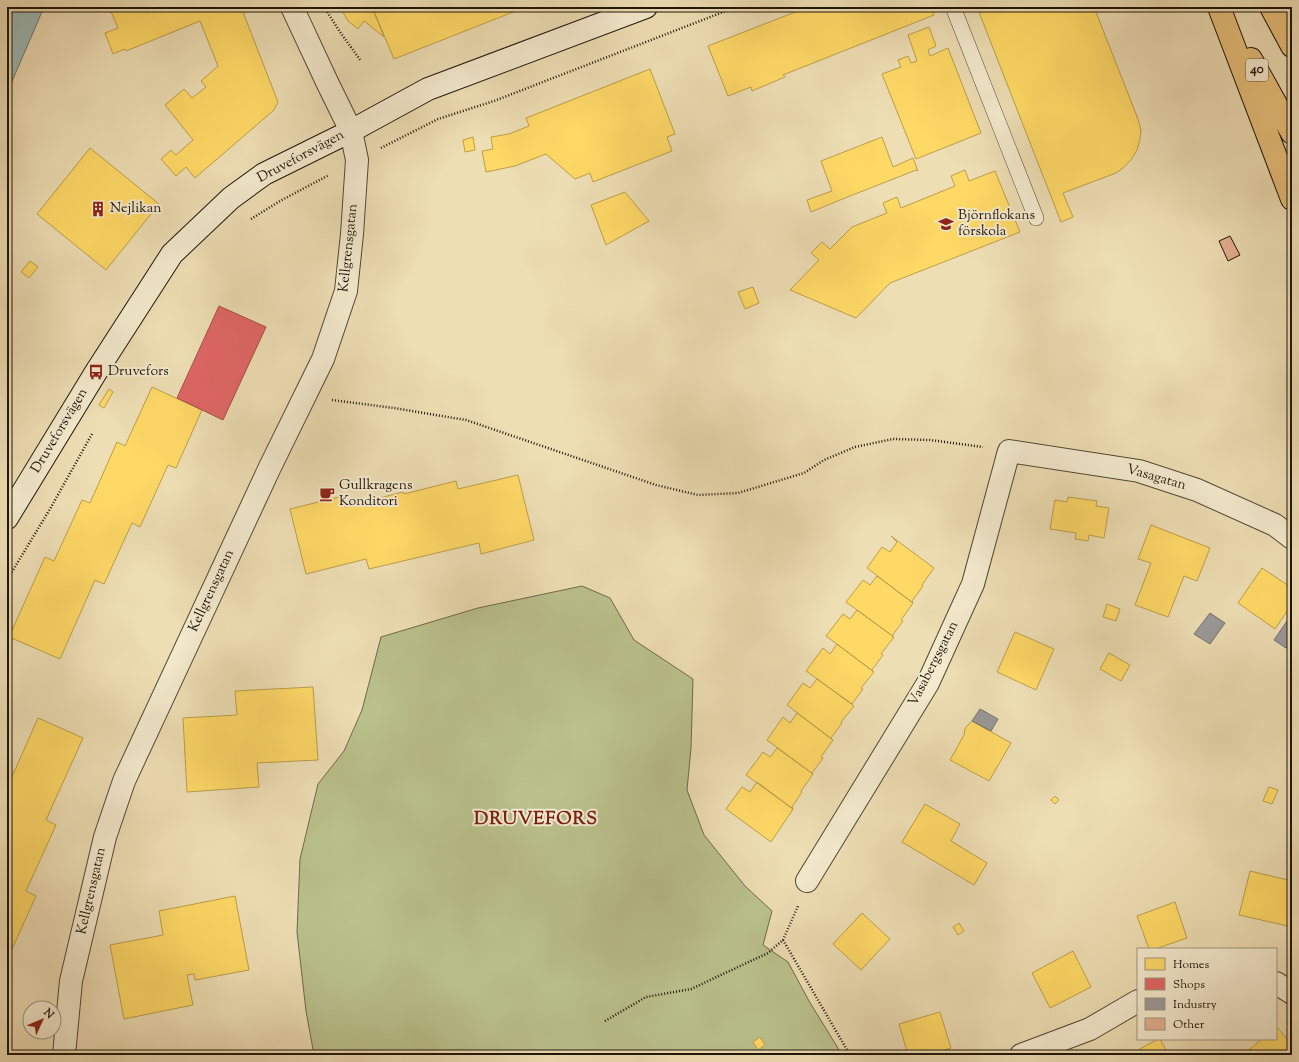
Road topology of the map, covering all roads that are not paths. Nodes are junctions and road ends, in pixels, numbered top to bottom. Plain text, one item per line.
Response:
1 (292, 7) edge
2 (644, 7) edge
3 (953, 7) edge
4 (1219, 7) edge
5 (1224, 7) edge
6 (1271, 7) edge
7 (1281, 7) edge
8 (1292, 24) edge
9 (1292, 46) edge
10 (351, 131) junction
11 (1292, 133) edge
12 (1292, 200) edge
13 (1036, 218) dead end
14 (1009, 451) joint
15 (7, 518) edge
16 (1292, 538) edge
17 (807, 881) road end
18 (1277, 984) edge
19 (1292, 993) edge
20 (1137, 1002) edge
21 (64, 1055) edge
22 (1022, 1055) edge

1 - 10 street, Kellgrensgatan
2 - 10 street, Druveforsvägen
3 - 13 lane
4 - 12 highway
5 - 11 highway, 40
6 - 9 highway
7 - 8 highway
10 - 15 street, Druveforsvägen
10 - 21 street, Kellgrensgatan
14 - 16 street, Vasagatan
14 - 17 street, Vasabergsgatan
18 - 19 street
20 - 22 street

